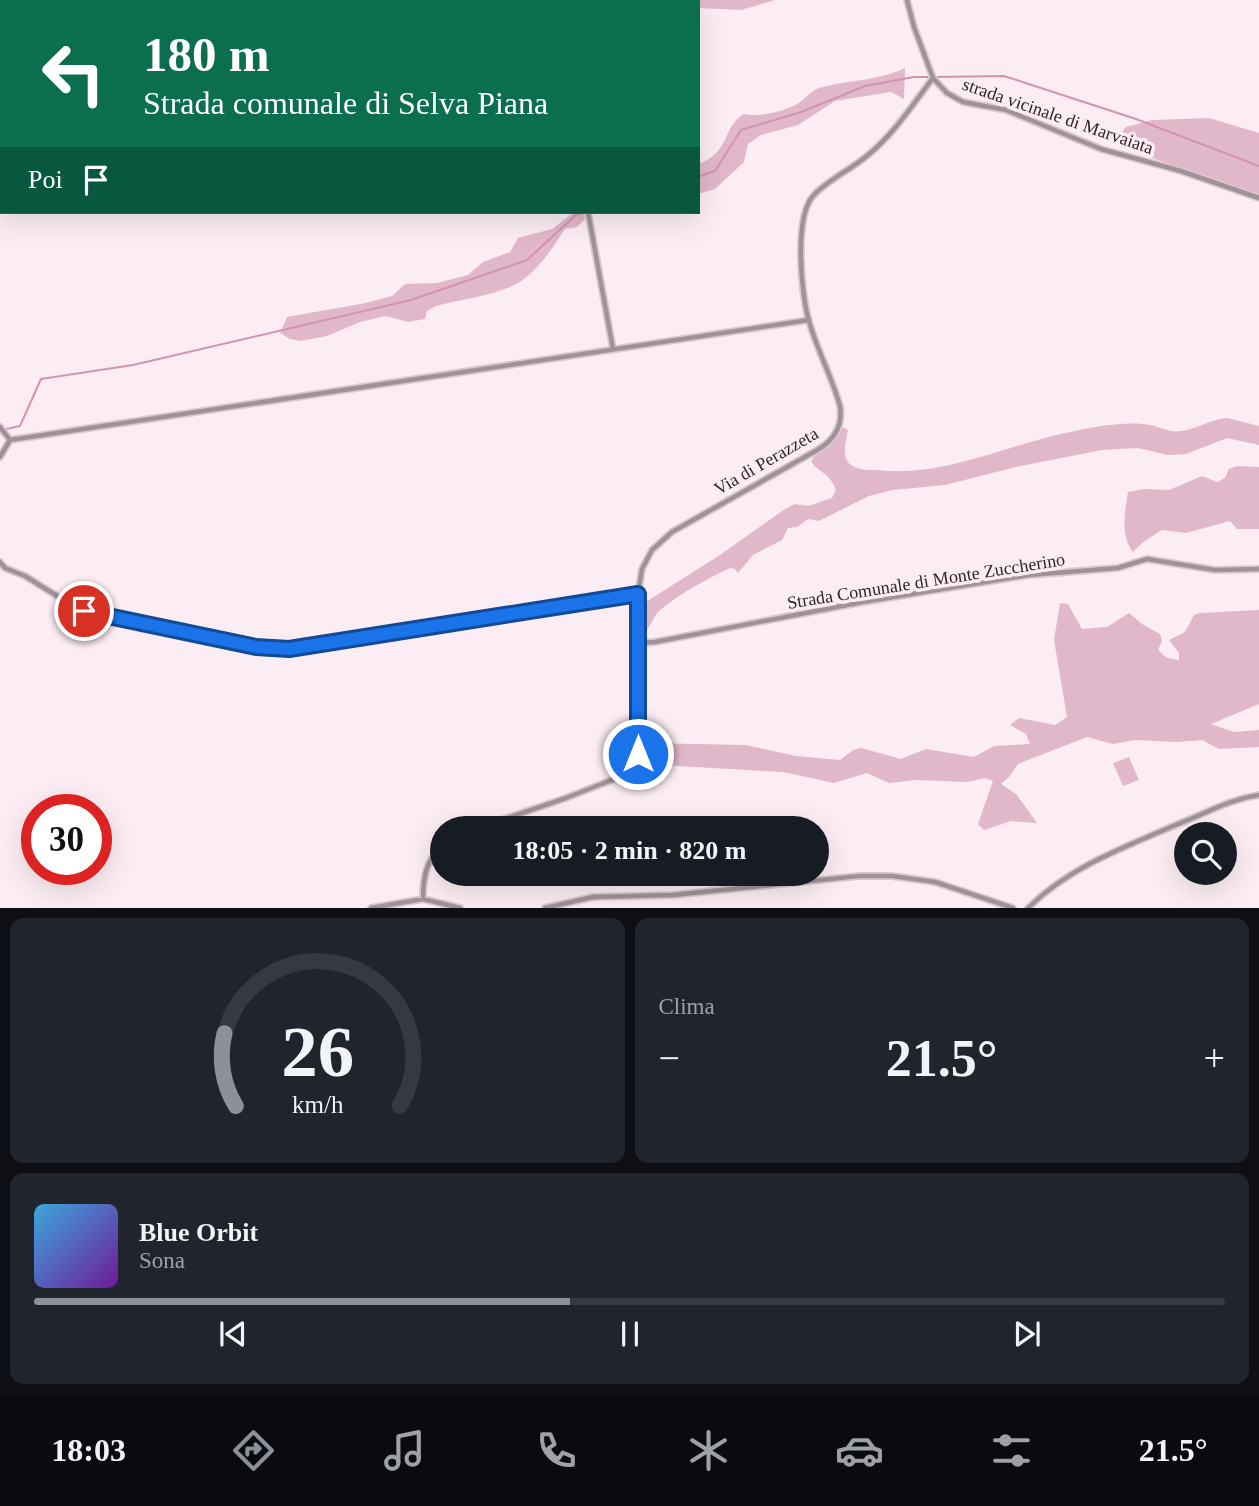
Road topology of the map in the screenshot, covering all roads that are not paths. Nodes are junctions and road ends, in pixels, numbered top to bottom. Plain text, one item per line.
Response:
1 (907, 0) edge
2 (933, 78) junction
3 (1259, 198) edge
4 (588, 214) edge
5 (809, 320) junction
6 (613, 349) junction
7 (0, 427) edge
8 (10, 440) junction
9 (0, 457) edge
10 (0, 562) edge
11 (1259, 569) edge
12 (638, 594) junction
13 (638, 643) junction
14 (1259, 795) edge
15 (513, 816) edge
16 (430, 859) edge
17 (422, 899) junction
18 (370, 908) edge
19 (460, 908) edge
20 (545, 908) edge
21 (1013, 908) edge
22 (1028, 908) edge

1 - 2 street
2 - 3 street, strada vicinale di Marvaiata
2 - 5 street, Via di Perazzeta
4 - 6 street
5 - 6 street
5 - 12 street, Via di Perazzeta
6 - 8 street
7 - 8 street
8 - 9 street
10 - 12 street
11 - 13 street, Strada Comunale di Monte Zuccherino
12 - 13 street, Via di Perazzeta
13 - 15 street, Via di Perazzeta
14 - 22 street
16 - 17 street
17 - 18 street
17 - 19 street
20 - 21 street

